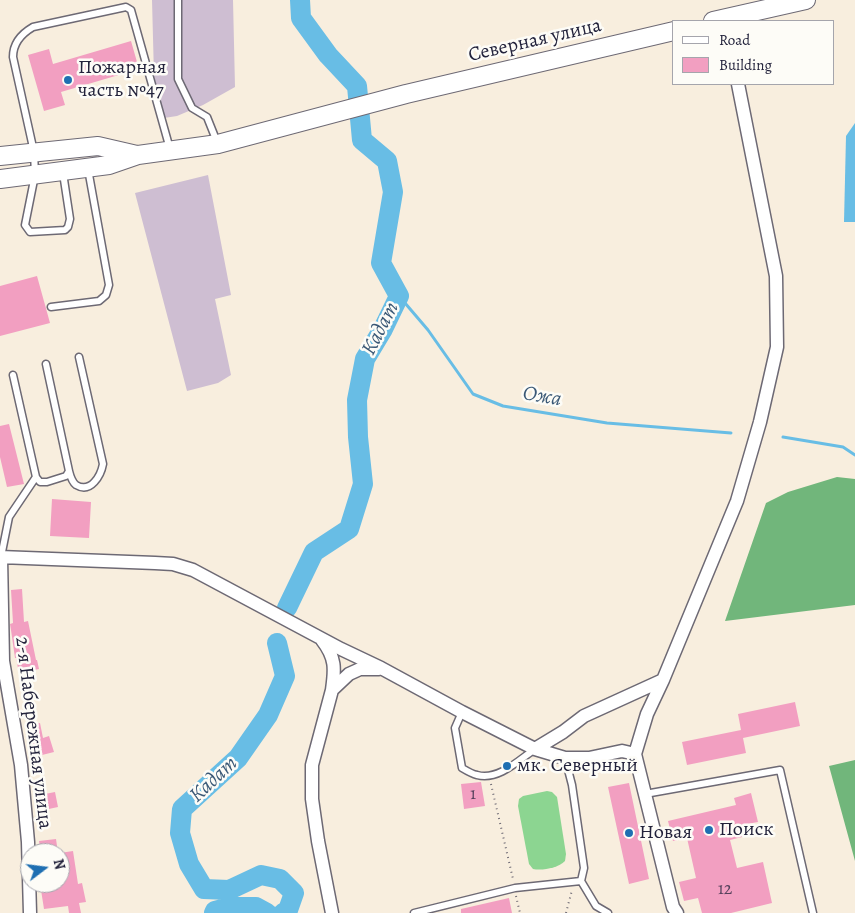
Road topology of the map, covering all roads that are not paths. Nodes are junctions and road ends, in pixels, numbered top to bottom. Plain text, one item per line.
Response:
1 (178, 0) edge
2 (806, 0) edge
3 (722, 20) edge
4 (672, 30) edge
5 (738, 85) edge
6 (218, 144) junction
7 (171, 150) junction
8 (34, 152) junction
9 (138, 155) junction
10 (0, 156) edge
11 (88, 168) junction
12 (63, 171) junction
13 (35, 175) junction
14 (0, 179) edge
15 (51, 307) dead end
16 (79, 357) dead end
17 (46, 364) dead end
18 (12, 375) dead end
19 (69, 471) junction
20 (36, 477) junction
21 (0, 557) edge
22 (320, 638) junction
23 (381, 668) junction
24 (664, 680) junction
25 (332, 690) junction
26 (462, 712) junction
27 (534, 749) junction
28 (635, 754) junction
29 (565, 758) junction
30 (645, 794) junction
31 (581, 881) junction
32 (30, 913) edge
33 (332, 913) edge
34 (414, 913) edge
35 (608, 913) edge
36 (677, 913) edge
37 (813, 913) edge

1 - 6 lane
2 - 3 street
4 - 6 street, Северная улица
5 - 24 street
6 - 7 street
7 - 8 lane
7 - 9 street
8 - 9 street
8 - 10 street
8 - 13 lane
9 - 11 street
11 - 12 street
11 - 15 lane
12 - 13 street
12 - 13 lane
13 - 14 street
16 - 19 lane
17 - 19 lane
18 - 20 lane
19 - 20 lane
20 - 21 lane
21 - 22 street
21 - 32 street, 2-я Набережная улица
22 - 23 street
22 - 25 street
23 - 25 street
23 - 26 street
24 - 27 street
24 - 28 street
25 - 33 street
26 - 27 street
26 - 27 lane
27 - 29 street
28 - 29 street
28 - 30 street
29 - 31 lane
30 - 36 street
30 - 37 lane
31 - 34 lane
31 - 35 lane

